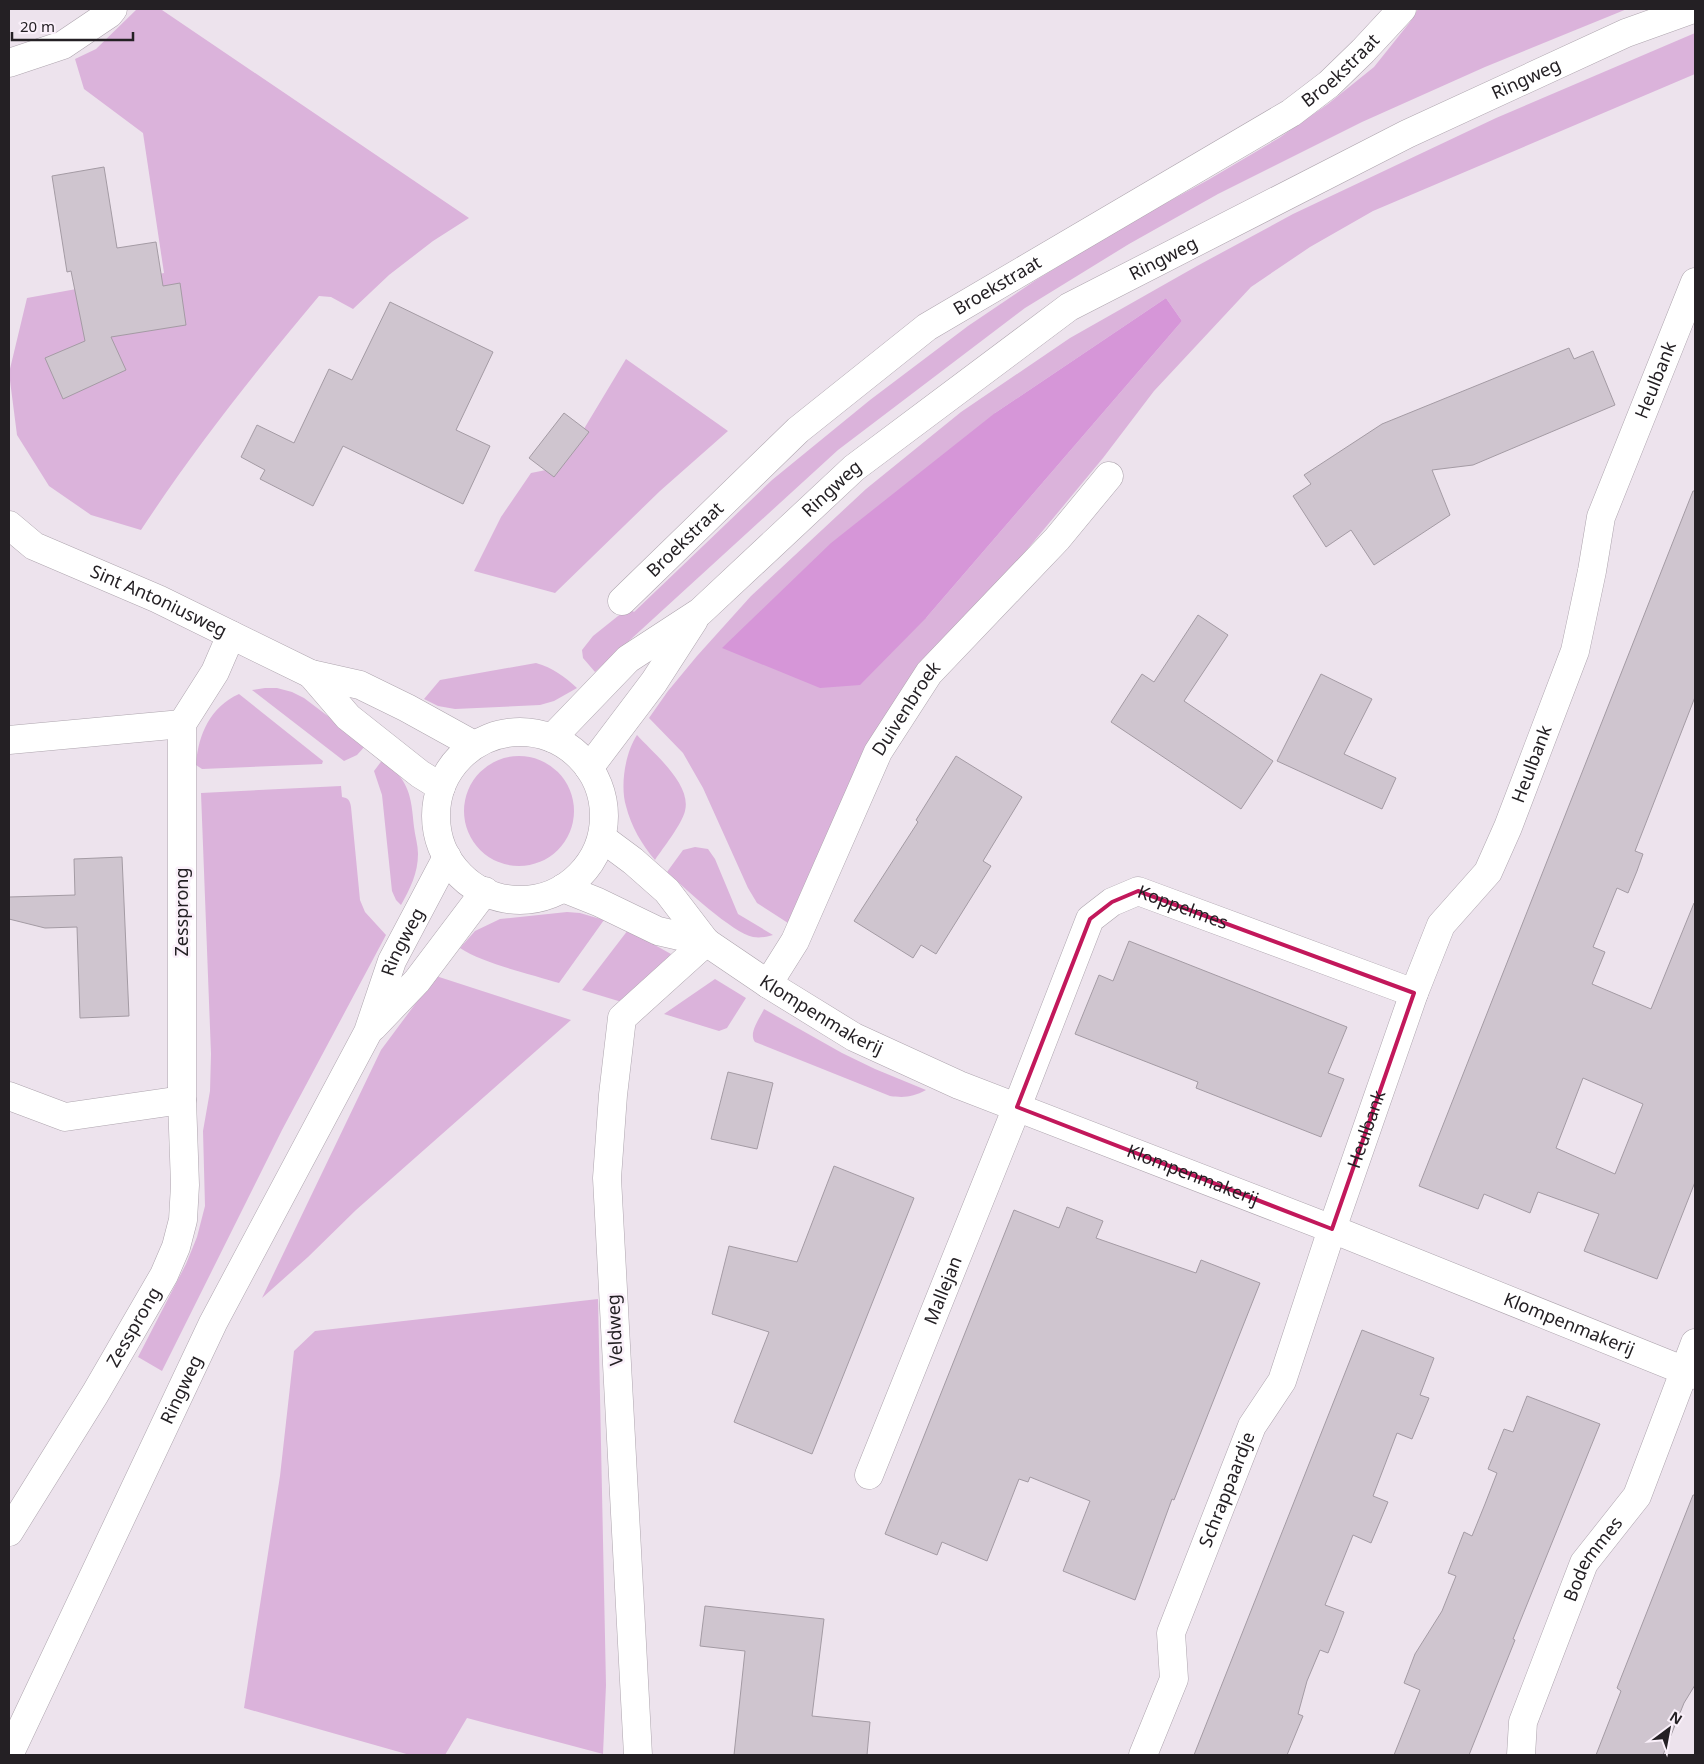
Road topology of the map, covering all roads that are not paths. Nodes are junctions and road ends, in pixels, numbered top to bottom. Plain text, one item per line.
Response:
1 (113, 9) edge
2 (1402, 9) edge
3 (1693, 9) edge
4 (9, 63) edge
5 (1695, 282) edge
6 (1109, 476) dead end
7 (9, 525) edge
8 (622, 601) dead end
9 (700, 612) junction
10 (231, 635) junction
11 (311, 674) junction
12 (182, 724) junction
13 (552, 738) junction
14 (9, 740) edge
15 (474, 745) junction
16 (590, 768) junction
17 (441, 787) junction
18 (602, 838) junction
19 (447, 856) junction
20 (563, 888) junction
21 (485, 891) junction
22 (706, 942) junction
23 (768, 984) junction
24 (1414, 993) junction
25 (368, 1032) junction
26 (9, 1096) edge
27 (182, 1100) junction
28 (1017, 1107) junction
29 (1332, 1229) junction
30 (1695, 1343) edge
31 (1690, 1373) edge
32 (869, 1475) dead end
33 (9, 1532) edge
34 (9, 1755) edge
35 (638, 1755) edge
36 (1143, 1755) edge
37 (1521, 1755) edge

1 - 4 street
2 - 8 street, Broekstraat
3 - 9 street, Ringweg
5 - 24 street, Heulbank
6 - 23 street, Duivenbroek
7 - 10 street, Sint Antoniusweg
9 - 13 street, Ringweg
9 - 16 street, Ringweg
10 - 11 street, Sint Antoniusweg
10 - 12 street
11 - 15 street, Sint Antoniusweg
11 - 17 street, Sint Antoniusweg
12 - 14 street
12 - 27 street, Zessprong
13 - 15 street
13 - 16 street
15 - 17 street
16 - 18 street
17 - 19 street
18 - 20 street
18 - 22 street, Klompenmakerij
19 - 21 street
19 - 25 street, Ringweg
20 - 21 street
20 - 22 street, Klompenmakerij
21 - 25 street, Ringweg
22 - 23 street, Klompenmakerij
22 - 35 street, Veldweg
23 - 28 street, Klompenmakerij
24 - 28 street, Koppelmes
24 - 29 street, Heulbank
25 - 34 street, Ringweg
26 - 27 street
27 - 33 street, Zessprong
28 - 29 street, Klompenmakerij
28 - 32 street, Mallejan
29 - 31 street, Klompenmakerij
29 - 36 street, Schrappaardje
30 - 31 street, Bodemmes
31 - 37 street, Bodemmes

